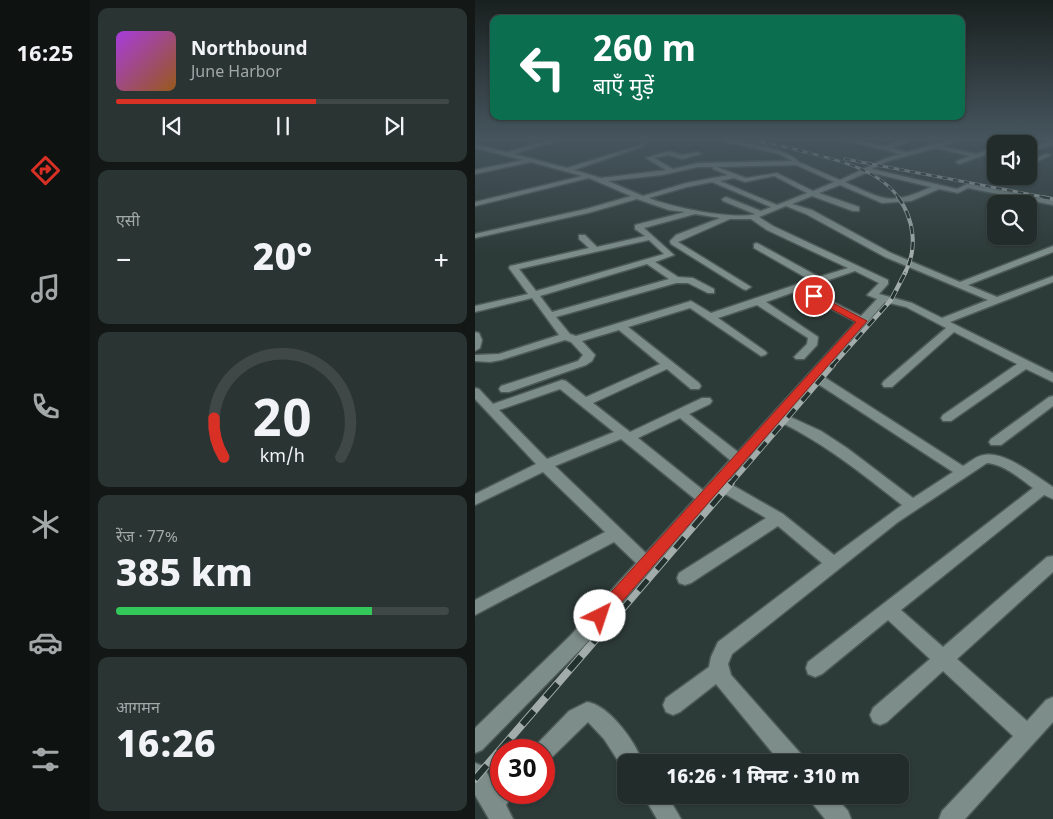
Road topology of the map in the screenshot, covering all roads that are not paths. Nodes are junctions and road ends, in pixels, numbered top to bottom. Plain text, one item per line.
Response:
1 (590, 176) joint
2 (630, 176) edge
3 (734, 176) edge
4 (735, 176) edge
5 (765, 176) edge
6 (779, 176) edge
7 (827, 176) edge
8 (853, 176) edge
9 (892, 176) edge
10 (600, 180) junction
11 (712, 180) junction
12 (840, 182) junction
13 (938, 188) junction
14 (812, 193) junction
15 (641, 197) junction
16 (726, 199) dead end
17 (476, 203) edge
18 (1053, 203) edge
19 (782, 205) junction
20 (856, 209) dead end
21 (697, 212) junction
22 (757, 215) junction
23 (728, 217) junction
24 (475, 236) edge
25 (651, 236) junction
26 (582, 237) dead end
27 (757, 246) dead end
28 (595, 250) junction
29 (1053, 250) edge
30 (648, 261) junction
31 (856, 268) junction
32 (1053, 279) edge
33 (676, 280) junction
34 (818, 281) junction
35 (959, 285) junction
36 (746, 287) dead end
37 (798, 288) junction
38 (711, 291) dead end
39 (534, 295) junction
40 (883, 298) junction
41 (995, 300) junction
42 (758, 301) junction
43 (475, 309) edge
44 (550, 316) junction
45 (710, 317) junction
46 (862, 321) junction
47 (943, 321) junction
48 (621, 326) junction
49 (954, 327) junction
50 (475, 335) edge
51 (571, 338) junction
52 (475, 348) edge
53 (761, 353) dead end
54 (800, 357) dead end
55 (475, 358) edge
56 (669, 364) junction
57 (1025, 364) junction
58 (813, 375) junction
59 (1053, 378) edge
60 (889, 384) dead end
61 (695, 386) dead end
62 (505, 389) dead end
63 (476, 395) edge
64 (1053, 400) edge
65 (584, 402) junction
66 (706, 402) dead end
67 (490, 409) junction
68 (681, 413) junction
69 (777, 415) junction
70 (947, 418) dead end
71 (625, 436) junction
72 (996, 442) dead end
73 (738, 459) junction
74 (545, 465) junction
75 (963, 472) junction
76 (717, 483) junction
77 (1048, 491) edge
78 (704, 498) junction
79 (475, 500) edge
80 (912, 505) junction
81 (778, 518) junction
82 (615, 534) junction
83 (1053, 562) edge
84 (646, 563) junction
85 (834, 564) junction
86 (685, 578) dead end
87 (475, 608) edge
88 (889, 610) junction
89 (943, 659) junction
90 (815, 668) dead end
91 (717, 671) junction
92 (673, 705) dead end
93 (1053, 707) edge
94 (880, 715) dead end
95 (1027, 735) junction
96 (555, 740) edge
97 (475, 743) edge
98 (626, 754) edge
99 (786, 754) edge
100 (475, 774) edge
101 (660, 804) edge
102 (828, 804) edge
103 (499, 805) edge
104 (670, 819) edge
105 (840, 819) edge
106 (950, 819) edge

1 - 10 street
1 - 17 street
2 - 10 street
3 - 11 street
4 - 5 street
6 - 14 street
7 - 12 street
8 - 12 street
9 - 13 street
10 - 15 street
11 - 15 street
11 - 19 street
12 - 13 street
12 - 14 street
13 - 18 street
14 - 19 street
14 - 20 street
15 - 21 street
15 - 24 street
16 - 22 street
19 - 22 street
19 - 35 street
21 - 23 street
21 - 25 street
22 - 23 street
22 - 31 street
23 - 36 street
25 - 28 street
25 - 30 street
26 - 28 street
27 - 34 street
28 - 39 street
29 - 35 street
30 - 33 street
30 - 39 street
31 - 34 street
31 - 40 street
32 - 41 street
33 - 38 street
33 - 44 street
34 - 37 street
35 - 41 street
37 - 42 street
37 - 46 street
39 - 43 street
39 - 44 street
40 - 46 street
40 - 47 street
41 - 47 street
42 - 45 street
42 - 54 street
44 - 51 street
45 - 48 street
45 - 53 street
46 - 58 street
47 - 49 street
48 - 51 street
48 - 56 street
49 - 57 street
49 - 60 street
50 - 52 street
51 - 55 street
51 - 62 street
56 - 61 street
56 - 65 street
57 - 59 street
57 - 70 street
58 - 69 street
58 - 75 street
63 - 67 street
64 - 72 street
65 - 67 street
65 - 71 street
66 - 68 street
67 - 74 street
68 - 71 street
68 - 73 street
69 - 73 street
69 - 80 street
71 - 74 street
71 - 78 street
73 - 76 street
74 - 79 street
74 - 82 street
75 - 77 street
75 - 80 street
76 - 78 street
76 - 81 street
77 - 88 street
78 - 84 street
80 - 85 street
81 - 85 street
81 - 86 street
82 - 84 street
82 - 87 street
83 - 89 street
84 - 97 street
85 - 91 street
88 - 89 street
88 - 90 street
89 - 94 street
89 - 95 street
91 - 92 street
91 - 99 street
93 - 95 street
95 - 106 street
96 - 98 street
100 - 103 street
101 - 104 street
102 - 105 street

